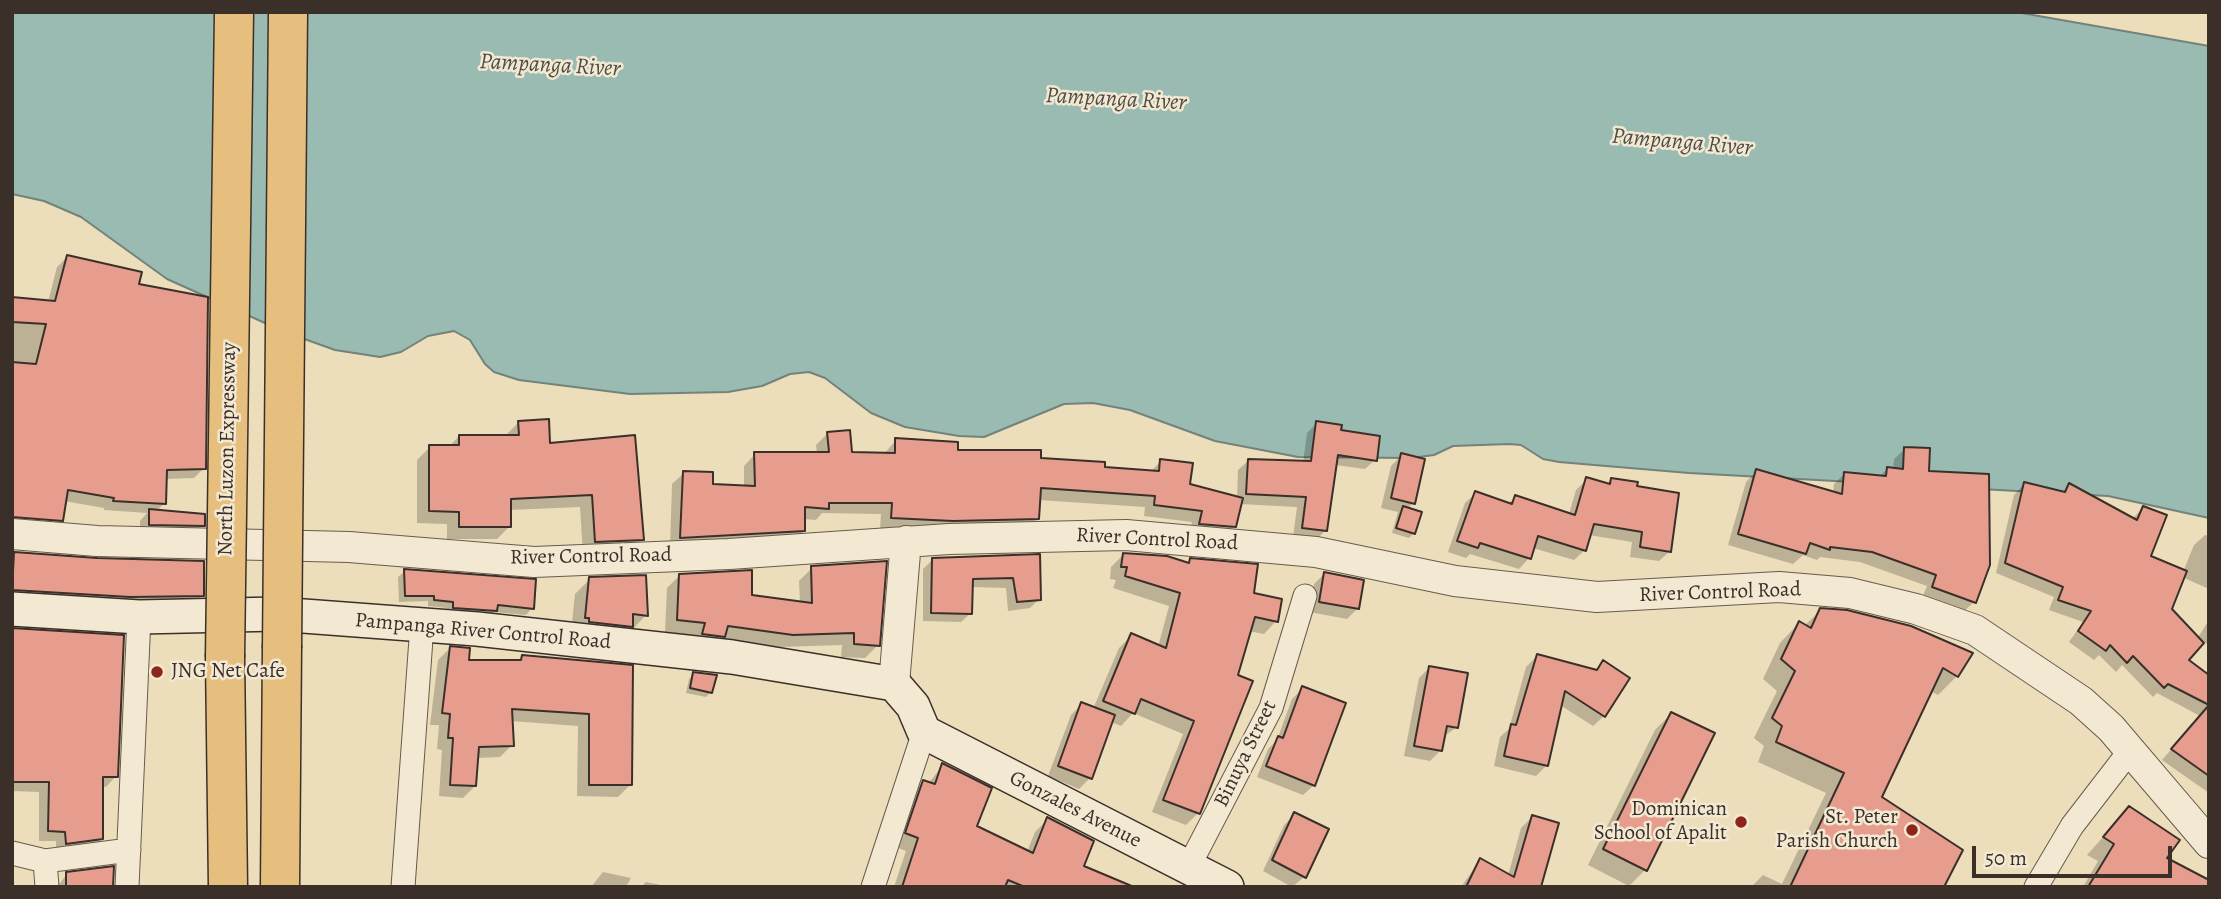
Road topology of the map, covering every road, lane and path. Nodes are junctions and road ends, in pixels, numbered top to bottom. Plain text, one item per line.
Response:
1 (234, 12) edge
2 (288, 12) edge
3 (12, 534) edge
4 (906, 541) junction
5 (1306, 596) dead end
6 (12, 609) edge
7 (139, 617) junction
8 (422, 625) junction
9 (894, 684) junction
10 (924, 732) junction
11 (2129, 752) junction
12 (2209, 843) edge
13 (129, 850) junction
14 (12, 853) edge
15 (45, 861) junction
16 (1188, 868) junction
17 (47, 887) edge
18 (127, 887) edge
19 (228, 887) edge
20 (280, 887) edge
21 (403, 887) edge
22 (873, 887) edge
23 (1227, 887) edge
24 (2036, 887) edge

1 - 19 highway, North Luzon Expressway, bridge
2 - 20 highway, bridge
3 - 4 street, River Control Road
4 - 9 street
4 - 11 street, River Control Road
5 - 16 street, Binuya Street
6 - 7 main road, Pampanga River Control Road
7 - 8 main road, Pampanga River Control Road
7 - 13 street
8 - 9 main road, Pampanga River Control Road
8 - 21 street
9 - 10 main road
10 - 16 main road, Gonzales Avenue
10 - 22 street
11 - 12 street, River Control Road
11 - 24 street
13 - 15 street
13 - 18 street
14 - 15 street
15 - 17 street
16 - 23 main road, Gonzales Avenue

